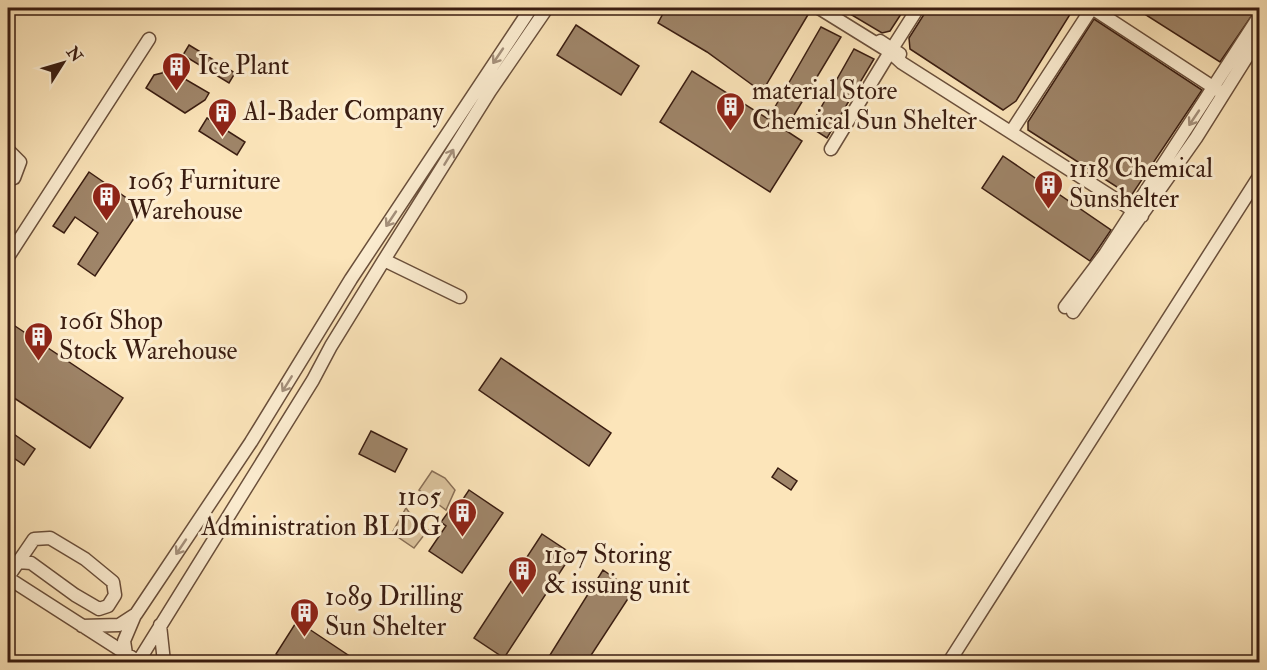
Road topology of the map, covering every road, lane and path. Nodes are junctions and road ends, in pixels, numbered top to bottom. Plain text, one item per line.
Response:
1 (531, 8) edge
2 (547, 8) edge
3 (819, 8) edge
4 (825, 8) edge
5 (911, 8) edge
6 (918, 8) edge
7 (1084, 8) edge
8 (1092, 8) edge
9 (1102, 8) edge
10 (1260, 15) edge
11 (1260, 36) edge
12 (149, 39) dead end
13 (887, 47) junction
14 (1221, 87) junction
15 (1009, 129) junction
16 (827, 146) dead end
17 (8, 150) edge
18 (1260, 175) edge
19 (8, 180) edge
20 (1139, 210) junction
21 (8, 257) edge
22 (384, 260) junction
23 (460, 297) dead end
24 (1069, 309) dead end
25 (18, 562) junction
26 (8, 577) edge
27 (136, 614) junction
28 (160, 625) junction
29 (82, 626) junction
30 (126, 654) junction
31 (139, 662) edge
32 (164, 663) edge
33 (949, 663) edge

1 -> 27 street
22 -> 2 street
3 - 13 street
4 - 13 street
5 - 13 street
6 - 13 street
7 - 15 street
8 - 14 street
8 - 15 street
9 - 14 street
10 - 14 street
11 - 14 street
12 - 21 street
13 - 15 street
13 - 16 street
14 - 20 street
15 - 20 street
17 - 19 street
18 - 33 street
20 - 24 street
22 - 23 street
22 - 28 street
25 - 25 street
25 - 26 street
26 - 29 street
27 - 29 street
27 - 30 street
28 - 31 street
28 - 32 street
29 - 30 street
30 - 31 street

